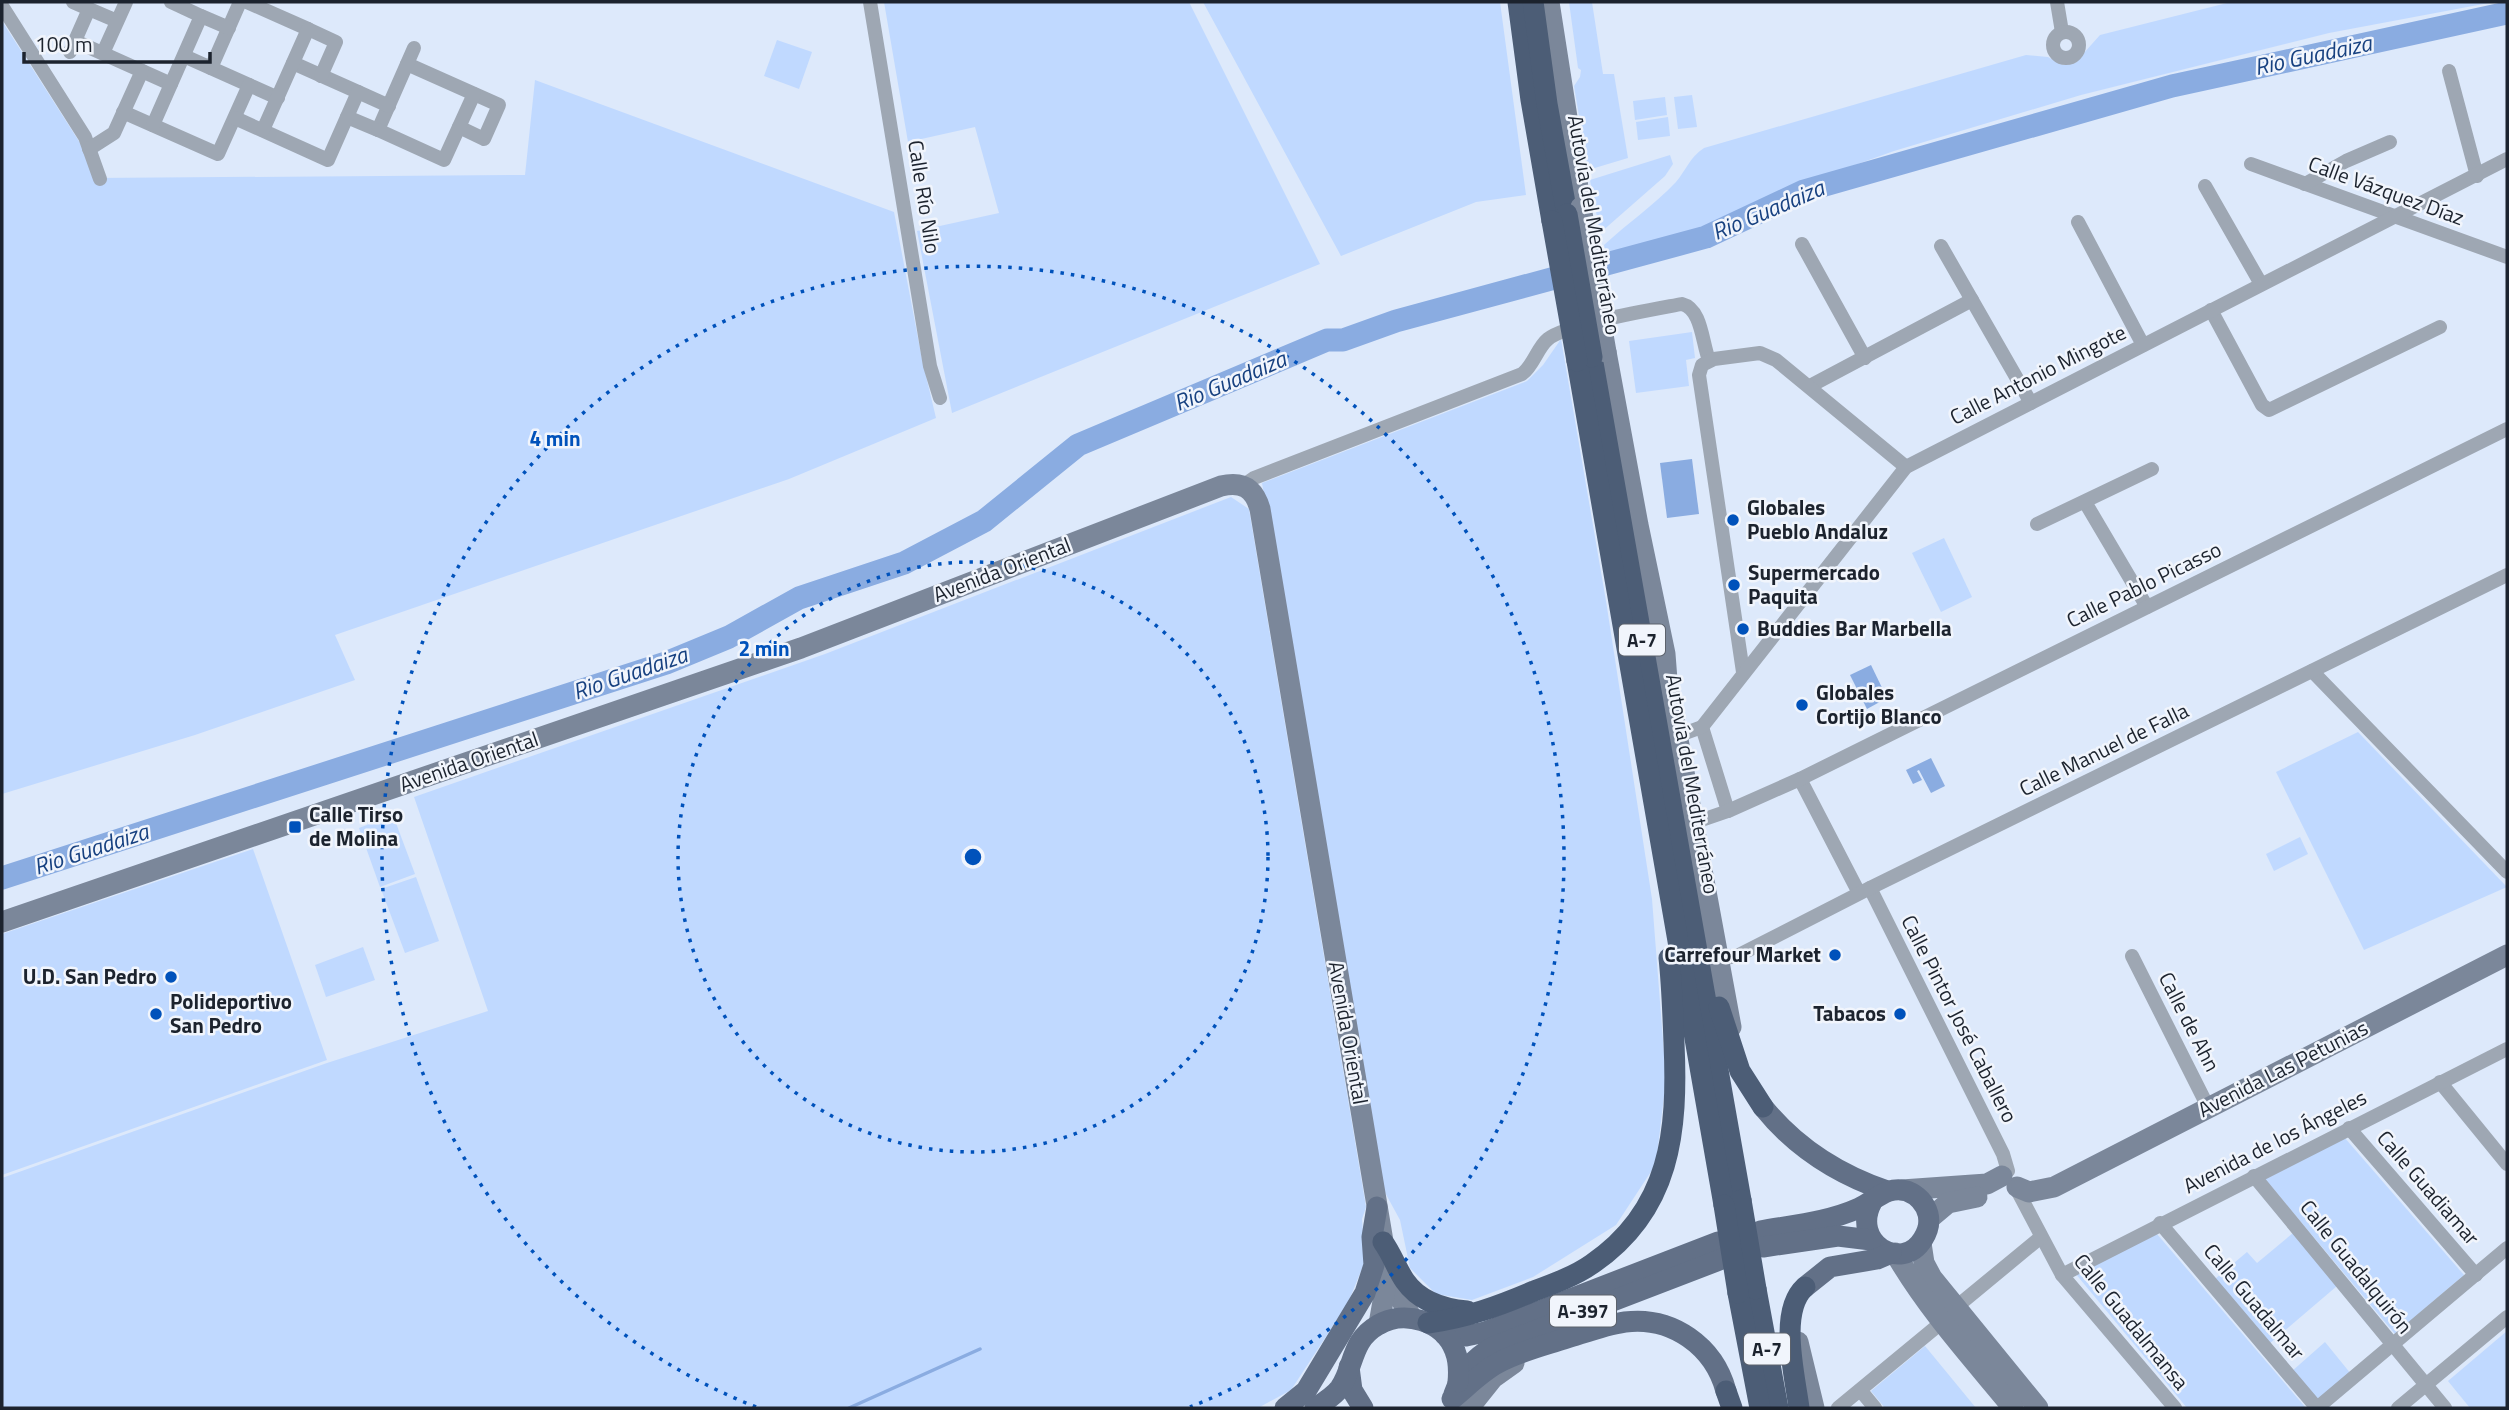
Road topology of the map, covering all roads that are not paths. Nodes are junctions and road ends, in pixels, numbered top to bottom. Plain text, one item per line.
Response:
1 (73, 2) edge
2 (125, 2) edge
3 (171, 2) edge
4 (240, 2) edge
5 (247, 2) edge
6 (870, 2) edge
7 (1518, 2) edge
8 (1533, 2) edge
9 (1549, 2) edge
10 (2057, 2) edge
11 (4, 6) edge
12 (89, 9) junction
13 (201, 16) junction
14 (117, 21) junction
15 (229, 28) junction
16 (308, 29) junction
17 (2062, 32) dead end
18 (414, 48) dead end
19 (103, 53) junction
20 (184, 56) junction
21 (293, 63) junction
22 (407, 64) junction
23 (211, 68) junction
24 (142, 71) junction
25 (2449, 71) dead end
26 (321, 76) junction
27 (171, 84) junction
28 (249, 85) junction
29 (358, 92) junction
30 (474, 94) junction
31 (278, 98) junction
32 (388, 106) junction
33 (123, 112) junction
34 (347, 117) junction
35 (235, 118) junction
36 (153, 125) junction
37 (459, 127) junction
38 (263, 130) junction
39 (378, 130) junction
40 (2390, 142) dead end
41 (89, 149) junction
42 (2507, 159) edge
43 (2251, 164) dead end
44 (2477, 176) junction
45 (100, 179) dead end
46 (2305, 184) junction
47 (2204, 186) dead end
48 (1567, 214) junction
49 (2393, 217) junction
50 (2078, 222) dead end
51 (1802, 244) dead end
52 (1941, 246) dead end
53 (2507, 257) edge
54 (2261, 284) junction
55 (1972, 300) junction
56 (2211, 310) junction
57 (2440, 327) dead end
58 (2143, 345) junction
59 (1592, 357) junction
60 (1865, 358) junction
61 (1709, 360) junction
62 (1810, 386) junction
63 (940, 398) dead end
64 (2031, 403) junction
65 (2507, 429) edge
66 (1906, 467) junction
67 (2152, 469) dead end
68 (1244, 485) junction
69 (2085, 502) junction
70 (2037, 524) dead end
71 (2507, 575) edge
72 (2147, 607) junction
73 (2312, 671) junction
74 (1743, 672) junction
75 (1702, 727) junction
76 (1677, 736) junction
77 (1800, 779) junction
78 (1728, 811) junction
79 (1693, 823) junction
80 (1664, 859) junction
81 (2507, 872) edge
82 (1864, 891) junction
83 (2, 922) edge
84 (1692, 924) junction
85 (2507, 955) edge
86 (2132, 956) dead end
87 (1718, 959) junction
88 (2507, 1049) edge
89 (2440, 1082) junction
90 (1763, 1107) junction
91 (2208, 1107) junction
92 (2349, 1128) junction
93 (2507, 1164) edge
94 (2254, 1176) junction
95 (2011, 1181) junction
96 (1887, 1194) junction
97 (1732, 1202) junction
98 (1377, 1207) junction
99 (1929, 1219) junction
100 (2160, 1223) junction
101 (2041, 1237) junction
102 (1871, 1240) junction
103 (1383, 1242) junction
104 (1921, 1243) junction
105 (2507, 1248) edge
106 (1893, 1253) junction
107 (1388, 1271) junction
108 (2062, 1275) junction
109 (2476, 1275) junction
110 (1805, 1287) junction
111 (1747, 1291) junction
112 (1480, 1313) junction
113 (1948, 1315) junction
114 (2507, 1317) edge
115 (1379, 1324) junction
116 (1428, 1325) junction
117 (2393, 1345) junction
118 (1349, 1365) junction
119 (2425, 1385) junction
120 (1861, 1391) junction
121 (1456, 1400) edge
122 (1729, 1402) edge
123 (1286, 1408) edge
124 (1315, 1408) edge
125 (1323, 1408) edge
126 (1350, 1408) edge
127 (1363, 1408) edge
128 (1760, 1408) edge
129 (1778, 1408) edge
130 (1799, 1408) edge
131 (1814, 1408) edge
132 (1838, 1408) edge
133 (1875, 1408) edge
134 (2013, 1408) edge
135 (2038, 1408) edge
136 (2175, 1408) edge
137 (2317, 1408) edge
138 (2398, 1408) edge
139 (2445, 1408) edge

1 - 12 street
2 - 14 street
3 - 13 street
4 - 15 street
5 - 16 street
6 - 63 street, Calle Río Nilo
7 - 48 highway, Autovía del Mediterráneo / A-7
8 - 48 highway, Autovía del Mediterráneo / A-7
9 - 48 street
10 - 17 street
11 - 41 street
12 - 14 street
12 - 19 street
13 - 15 street
13 - 20 street
14 - 19 street
15 - 23 street
16 - 21 street
16 - 26 street
18 - 22 street
19 - 24 street
20 - 23 street
20 - 27 street
21 - 26 street
21 - 31 street
22 - 30 street
22 - 32 street
23 - 28 street
24 - 27 street
24 - 33 street
25 - 44 street
26 - 29 street
27 - 36 street
28 - 31 street
28 - 35 street
29 - 32 street
29 - 34 street
30 - 37 street
30 - 37 street
31 - 38 street
32 - 39 street
33 - 36 street
33 - 41 street
34 - 38 street
34 - 39 street
35 - 36 street
35 - 38 street
37 - 39 street
40 - 46 street
41 - 45 street
42 - 44 street, Calle Antonio Mingote
43 - 46 street, Calle Vázquez Díaz
44 - 49 street, Calle Antonio Mingote
46 - 49 street, Calle Vázquez Díaz
47 - 54 street
48 - 59 highway, Autovía del Mediterráneo / A-7, bridge
48 - 59 street, bridge
49 - 53 street, Calle Vázquez Díaz
49 - 54 street, Calle Antonio Mingote
50 - 58 street
51 - 60 street
52 - 55 street
54 - 56 street, Calle Antonio Mingote
55 - 60 street
55 - 64 street
56 - 57 street
56 - 58 street, Calle Antonio Mingote
58 - 64 street, Calle Antonio Mingote
59 - 76 street
59 - 80 highway, Autovía del Mediterráneo / A-7
59 - 84 highway, Autovía del Mediterráneo / A-7
60 - 62 street
61 - 62 street
61 - 68 street
61 - 74 street
62 - 66 street
64 - 66 street, Calle Antonio Mingote
65 - 72 street, Calle Pablo Picasso
66 - 74 street, Calle Antonio Mingote
67 - 69 street
68 - 83 street, Avenida Oriental
68 - 98 street, Avenida Oriental
69 - 70 street
69 - 72 street
71 - 73 street, Calle Manuel de Falla
72 - 77 street, Calle Pablo Picasso
73 - 81 street
73 - 82 street, Calle Manuel de Falla
74 - 75 street, Calle Antonio Mingote
75 - 76 street
75 - 78 street
76 - 79 street
77 - 78 street, Calle Pablo Picasso
77 - 82 street, Calle Pintor José Caballero
78 - 79 street, Calle Pablo Picasso
79 - 87 street
80 - 97 highway, Autovía del Mediterráneo / A-7
80 - 112 highway
82 - 87 street, Calle Manuel de Falla
82 - 95 street, Calle Pintor José Caballero
84 - 90 highway
84 - 97 highway, Autovía del Mediterráneo / A-7
85 - 91 street, Avenida Las Petunias
86 - 91 street, Calle de Ahn
87 - 90 street
88 - 89 street, Avenida de los Ángeles
89 - 92 street, Avenida de los Ángeles
89 - 93 street
90 - 96 main road
91 - 95 street, Avenida Las Petunias
92 - 94 street, Avenida de los Ángeles
92 - 109 street, Calle Guadiamar
94 - 100 street, Avenida de los Ángeles
94 - 117 street, Calle Guadalquirón
95 - 96 street, Avenida Las Petunias
95 - 99 street, Avenida Las Petunias
95 - 101 street, Calle Guadalmansa
96 - 99 main road
96 - 102 main road
96 - 102 main road
97 - 111 highway, Autovía del Mediterráneo / A-7, bridge
98 - 103 street, Avenida Oriental
98 - 123 main road
99 - 104 main road
100 - 108 street, Avenida de los Ángeles
100 - 137 street, Calle Guadalmar
101 - 108 street, Calle Guadalmansa
101 - 113 street
102 - 106 main road
103 - 107 street, Avenida Oriental
103 - 112 highway
104 - 106 main road
104 - 113 street
105 - 109 street
106 - 110 main road
106 - 113 street
107 - 115 street, Avenida Oriental
107 - 116 street, Avenida Oriental
108 - 136 street, Calle Guadalmansa
109 - 117 street
110 - 130 highway
110 - 131 street
111 - 128 highway, Autovía del Mediterráneo / A-7
111 - 129 highway, Autovía del Mediterráneo / A-7
112 - 116 highway
113 - 120 street
113 - 134 street
113 - 135 street
114 - 119 street
115 - 116 main road, A-397
115 - 118 main road
116 - 121 main road
116 - 121 main road, A-397
117 - 119 street, Calle Guadalquirón
117 - 137 street
118 - 124 main road
118 - 127 main road
119 - 138 street
119 - 139 street, Calle Guadalquirón
120 - 132 street
120 - 133 street
121 - 122 main road
125 - 126 main road

